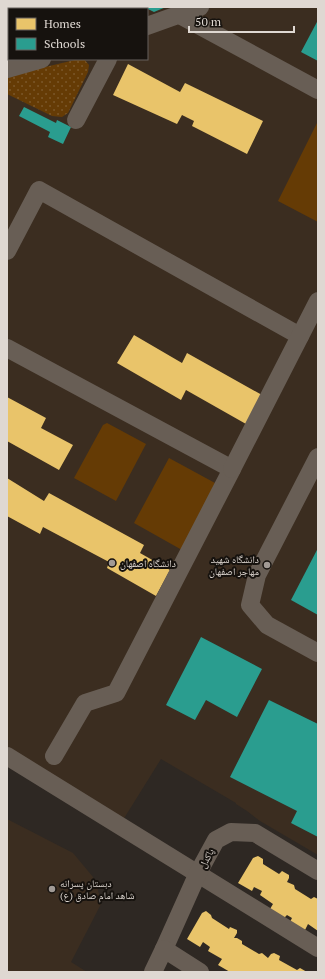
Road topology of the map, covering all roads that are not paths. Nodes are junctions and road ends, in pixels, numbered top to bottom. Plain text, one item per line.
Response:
1 (200, 7) edge
2 (178, 14) junction
3 (148, 26) edge
4 (38, 60) edge
5 (107, 60) edge
6 (7, 69) edge
7 (318, 90) edge
8 (76, 120) dead end
9 (7, 251) edge
10 (318, 302) edge
11 (300, 336) junction
12 (7, 348) edge
13 (318, 456) edge
14 (232, 470) junction
15 (318, 653) edge
16 (7, 756) edge
17 (54, 756) dead end
18 (318, 871) edge
19 (198, 873) junction
20 (318, 948) edge
21 (164, 950) junction
22 (153, 972) edge
23 (200, 972) edge

1 - 2 street
2 - 3 street
2 - 7 street
4 - 6 street
5 - 8 street
9 - 11 street
10 - 11 street
11 - 14 street
12 - 14 street
13 - 15 street
14 - 17 street
16 - 19 street
18 - 19 street, پاکدل
19 - 20 street, پاکدل
19 - 21 street
21 - 22 street
21 - 23 street

